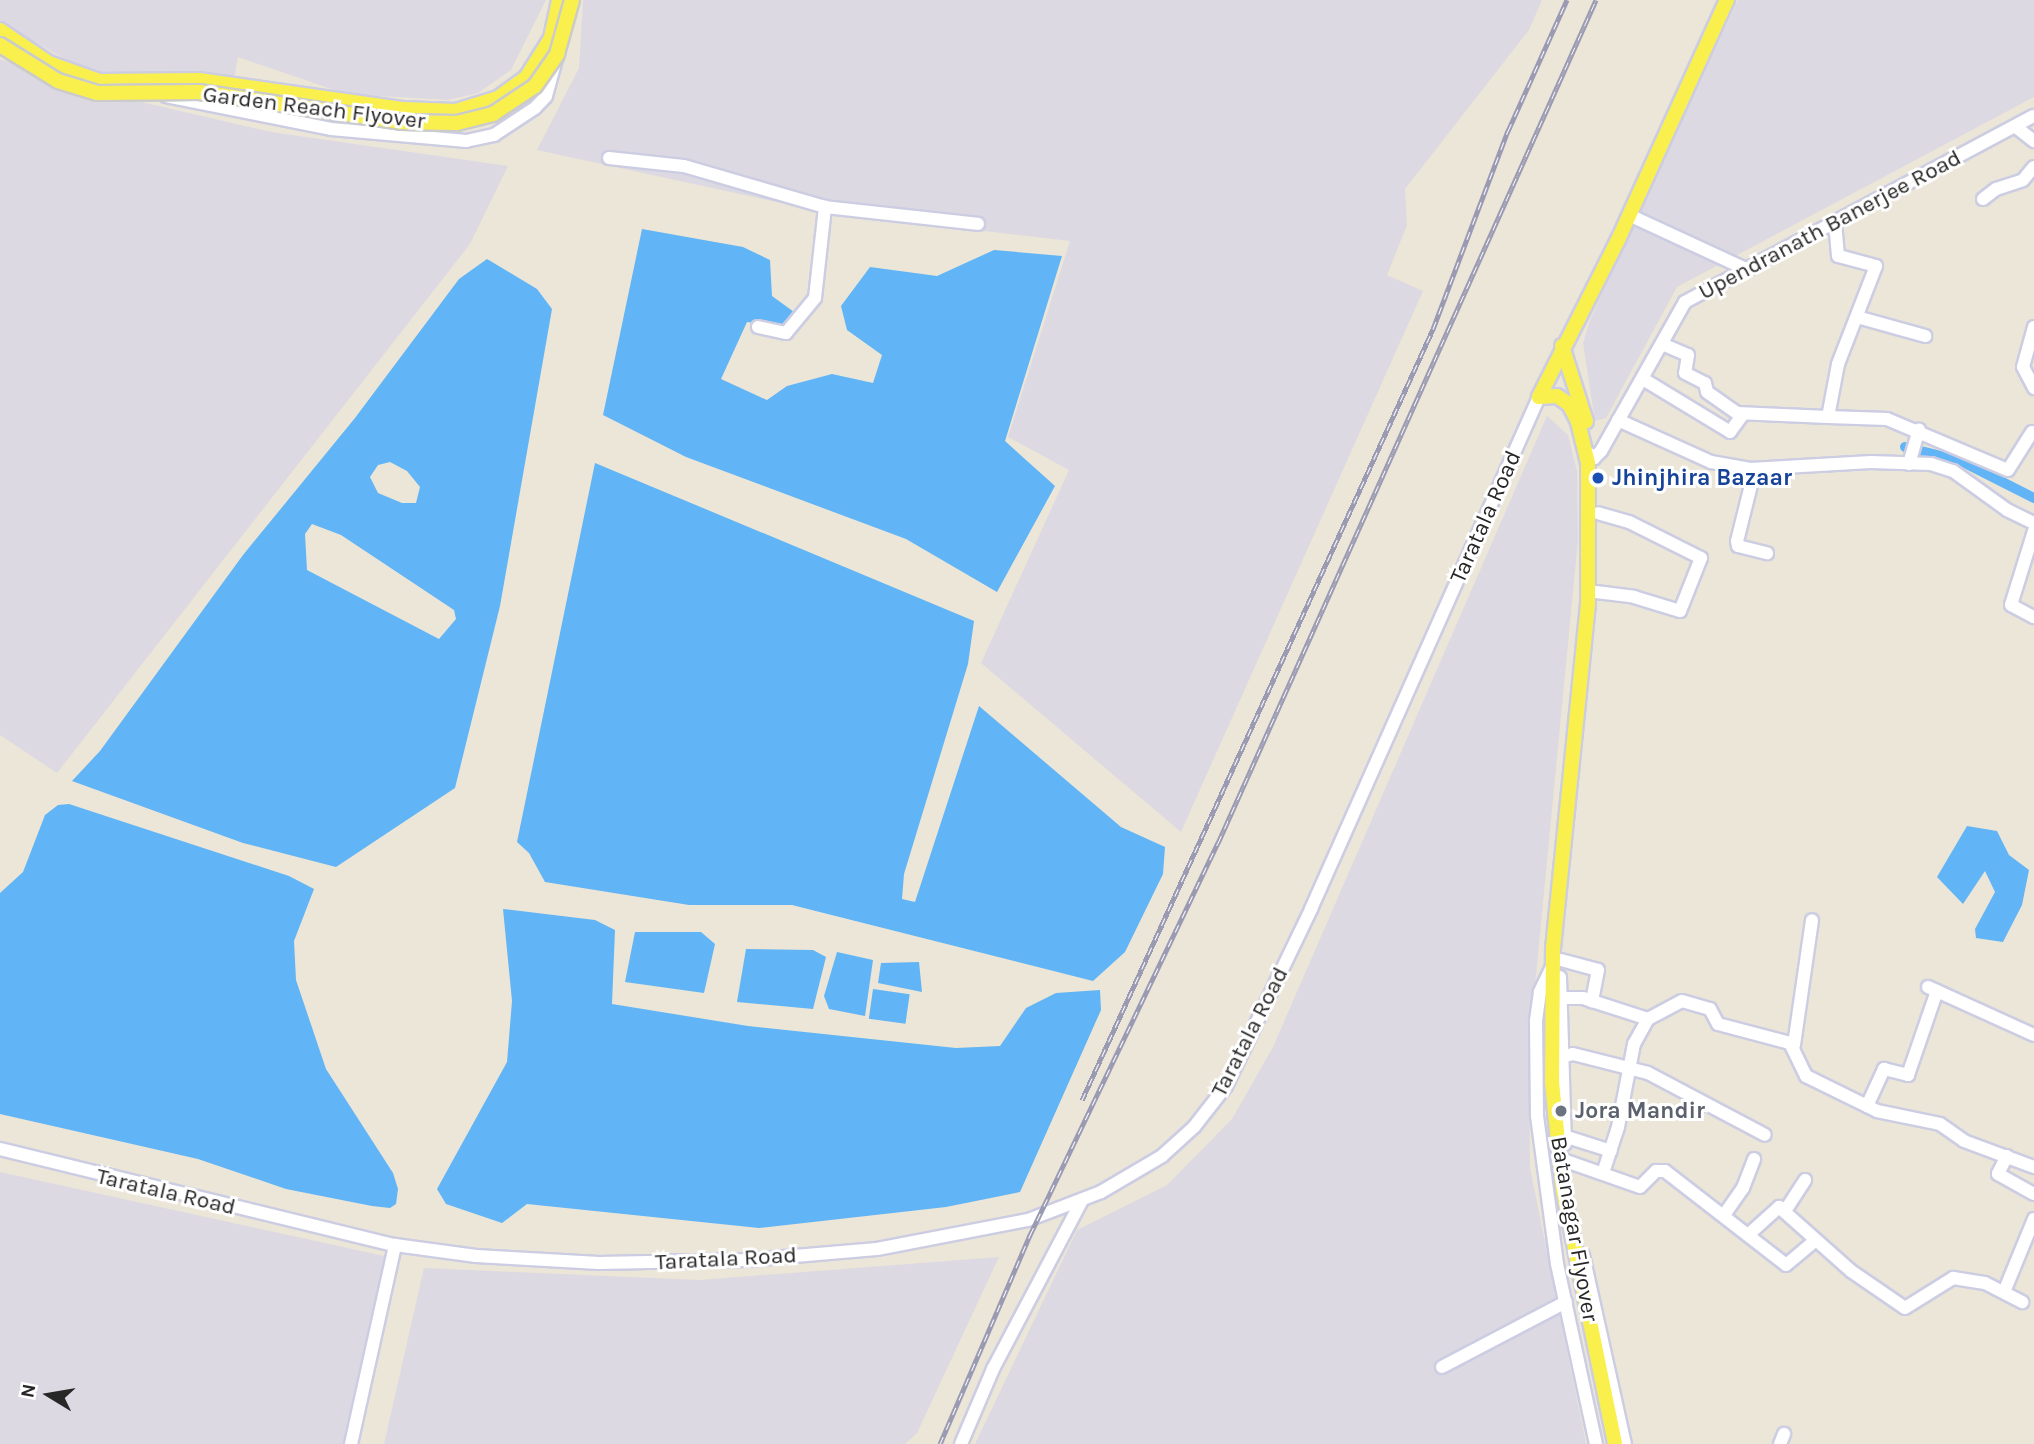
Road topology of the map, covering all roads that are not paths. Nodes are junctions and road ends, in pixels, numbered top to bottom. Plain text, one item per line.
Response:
1 (559, 0) edge
2 (565, 0) edge
3 (572, 0) edge
4 (1727, 0) edge
5 (0, 31) edge
6 (0, 45) edge
7 (2034, 116) edge
8 (2016, 127) junction
9 (2034, 141) edge
10 (609, 158) dead end
11 (2034, 167) edge
12 (1983, 199) dead end
13 (825, 207) junction
14 (1629, 215) junction
15 (978, 224) dead end
16 (1835, 224) junction
17 (1748, 270) junction
18 (1857, 317) junction
19 (758, 327) dead end
20 (2034, 327) edge
21 (1925, 336) dead end
22 (1662, 344) junction
23 (1563, 346) junction
24 (1643, 379) junction
25 (2034, 388) edge
26 (1539, 397) junction
27 (1743, 414) junction
28 (1828, 417) junction
29 (1618, 420) junction
30 (1919, 429) junction
31 (2033, 430) edge
32 (1590, 455) junction
33 (1909, 464) junction
34 (1755, 469) junction
35 (1598, 513) junction
36 (2034, 523) edge
37 (2034, 531) edge
38 (1767, 553) dead end
39 (1596, 592) junction
40 (2034, 617) edge
41 (1812, 920) dead end
42 (1558, 968) junction
43 (1562, 998) junction
44 (1592, 1001) junction
45 (1648, 1019) junction
46 (2034, 1035) edge
47 (1794, 1045) junction
48 (1561, 1057) junction
49 (1629, 1069) junction
50 (1867, 1106) junction
51 (1765, 1135) dead end
52 (1564, 1136) junction
53 (0, 1149) edge
54 (1611, 1152) junction
55 (2007, 1156) junction
56 (1755, 1159) dead end
57 (1566, 1161) junction
58 (2034, 1167) edge
59 (1604, 1173) junction
60 (1805, 1180) dead end
61 (2034, 1194) edge
62 (1081, 1202) junction
63 (1785, 1212) junction
64 (1724, 1215) junction
65 (2034, 1219) edge
66 (1748, 1235) junction
67 (1815, 1241) junction
68 (395, 1245) junction
69 (2004, 1292) junction
70 (2022, 1301) dead end
71 (1566, 1302) junction
72 (1441, 1367) dead end
73 (351, 1444) edge
74 (961, 1444) edge
75 (1596, 1444) edge
76 (1615, 1444) edge
77 (1625, 1444) edge

1 - 5 main road, Garden Reach Flyover
2 - 5 street
3 - 6 main road, Garden Reach Flyover, bridge
4 - 14 main road, Taratala Road
7 - 8 street, Upendranath Banerjee Road
8 - 9 street
8 - 16 street, Upendranath Banerjee Road
10 - 13 street
11 - 12 street
13 - 15 street
13 - 19 street
14 - 17 street
14 - 23 main road, Taratala Road
16 - 17 street, Upendranath Banerjee Road
16 - 18 street
17 - 22 street, Upendranath Banerjee Road
18 - 21 street
18 - 28 street
20 - 25 street
22 - 24 street, Upendranath Banerjee Road
22 - 27 street
23 - 26 main road, Taratala Road
23 - 32 main road
24 - 27 street
24 - 29 street, Upendranath Banerjee Road
26 - 32 main road
26 - 62 street, Taratala Road
27 - 28 street
28 - 30 street
29 - 32 street, Upendranath Banerjee Road
29 - 34 street
30 - 31 street
30 - 33 street
32 - 35 main road
32 - 42 main road
33 - 34 street
33 - 36 street
34 - 38 street
35 - 39 main road
35 - 39 street
37 - 40 street
39 - 42 main road
41 - 47 street
42 - 43 street
42 - 44 street
42 - 71 street
42 - 76 main road, Batanagar Flyover
43 - 44 street
43 - 48 street
44 - 45 street
45 - 47 street
45 - 49 street
46 - 50 street
47 - 50 street
48 - 49 street
48 - 52 street
49 - 51 street
49 - 54 street
50 - 55 street
52 - 54 street
52 - 57 street
53 - 68 street, Taratala Road
54 - 59 street
55 - 58 street
55 - 61 street
56 - 64 street
57 - 59 street
57 - 77 street
59 - 64 street
60 - 63 street
62 - 68 street, Taratala Road
62 - 74 street
63 - 66 street
63 - 67 street
64 - 66 street
65 - 69 street
66 - 67 street
67 - 69 street
68 - 73 street
69 - 70 street
71 - 72 street
71 - 75 street

